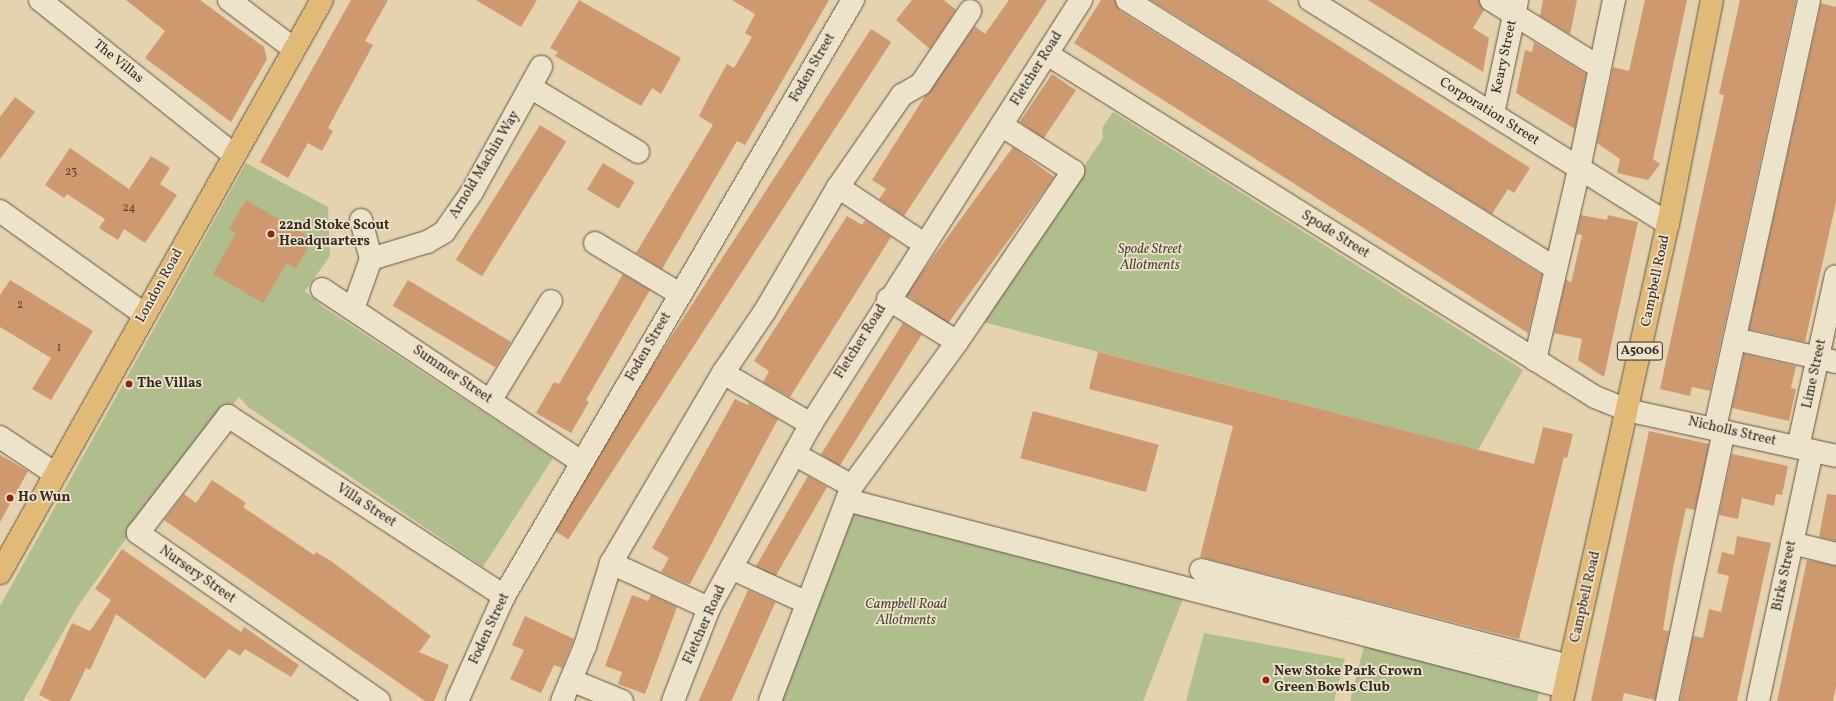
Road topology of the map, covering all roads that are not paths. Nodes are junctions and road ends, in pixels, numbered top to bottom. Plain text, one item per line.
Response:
1 (40, 0) edge
2 (229, 0) edge
3 (322, 0) edge
4 (854, 0) edge
5 (1081, 0) edge
6 (1127, 0) edge
7 (1491, 0) edge
8 (1614, 0) edge
9 (1712, 0) edge
10 (1809, 0) edge
11 (1319, 2) edge
12 (1516, 7) edge
13 (970, 11) dead end
14 (294, 50) junction
15 (1046, 54) junction
16 (541, 67) dead end
17 (1599, 67) junction
18 (530, 87) junction
19 (1493, 114) junction
20 (1001, 125) junction
21 (638, 152) dead end
22 (233, 154) junction
23 (1579, 169) junction
24 (838, 187) junction
25 (0, 211) edge
26 (361, 220) dead end
27 (1668, 224) junction
28 (595, 243) dead end
29 (924, 244) junction
30 (371, 259) junction
31 (1555, 268) junction
32 (1836, 277) edge
33 (322, 289) dead end
34 (680, 294) junction
35 (888, 299) junction
36 (551, 301) dead end
37 (353, 309) junction
38 (145, 314) junction
39 (1735, 339) junction
40 (956, 342) junction
41 (1535, 360) junction
42 (1827, 360) edge
43 (723, 373) junction
44 (490, 401) junction
45 (1627, 410) junction
46 (228, 416) joint
47 (811, 424) junction
48 (1719, 430) junction
49 (0, 437) edge
50 (1805, 449) junction
51 (794, 454) junction
52 (1836, 456) edge
53 (582, 462) junction
54 (54, 474) junction
55 (849, 493) junction
56 (1792, 543) junction
57 (1836, 554) edge
58 (611, 563) junction
59 (731, 568) junction
60 (1201, 570) dead end
61 (0, 573) edge
62 (504, 596) junction
63 (807, 603) junction
64 (709, 608) junction
65 (1570, 666) junction
66 (571, 680) junction
67 (1564, 694) edge
68 (675, 700) edge
69 (379, 701) edge
70 (457, 701) edge
71 (562, 701) edge
72 (622, 701) edge
73 (770, 701) edge
74 (1667, 701) edge
75 (1758, 701) edge

1 - 22 street, The Villas
2 - 14 street
3 - 14 main road, London Road
4 - 34 street, Foden Street
5 - 15 street, Fletcher Road
6 - 31 street
7 - 12 street
8 - 17 street
9 - 27 main road, Campbell Road / A5006
10 - 39 street
11 - 19 street, Corporation Street
12 - 17 street
12 - 19 street, Keary Street
13 - 24 street
14 - 22 main road, London Road
15 - 20 street, Fletcher Road
15 - 41 street, Spode Street
16 - 18 street, Arnold Machin Way
17 - 23 street
18 - 21 street
18 - 30 street, Arnold Machin Way
19 - 23 street, Corporation Street
20 - 29 street, Fletcher Road
20 - 40 street
22 - 38 main road, London Road
23 - 27 street, Corporation Street
23 - 31 street
24 - 29 street
24 - 43 street
25 - 38 street
26 - 30 street
27 - 45 main road, Campbell Road / A5006
28 - 34 street
29 - 35 street, Fletcher Road
30 - 37 street
31 - 41 street
32 - 42 street, Lime Street
33 - 37 street, Summer Street
34 - 53 street, Foden Street
35 - 40 street
35 - 47 street, Fletcher Road
36 - 44 street
37 - 44 street, Summer Street
38 - 54 main road, London Road
39 - 42 street
39 - 48 street
40 - 55 street
41 - 45 street, Spode Street
42 - 50 street, Lime Street
43 - 47 street
43 - 58 street
44 - 53 street, Summer Street
45 - 48 street, Nicholls Street
45 - 65 main road, Campbell Road / A5006
46 - 62 street, Villa Street
46 - 69 street, Nursery Street
47 - 51 street, Fletcher Road
48 - 50 street, Nicholls Street
48 - 74 street
49 - 54 street
50 - 52 street, Nicholls Street
50 - 56 street, Birks Street
51 - 55 street
51 - 59 street, Fletcher Road
53 - 62 street, Foden Street
54 - 61 main road, London Road
55 - 63 street
55 - 67 street
56 - 57 street
56 - 75 street, Birks Street
58 - 64 street
58 - 66 street
59 - 63 street
59 - 64 street, Fletcher Road
60 - 65 street
62 - 70 street, Foden Street
63 - 73 street
64 - 68 street, Fletcher Road
65 - 67 main road, Campbell Road / A5006
66 - 71 street
66 - 72 street

